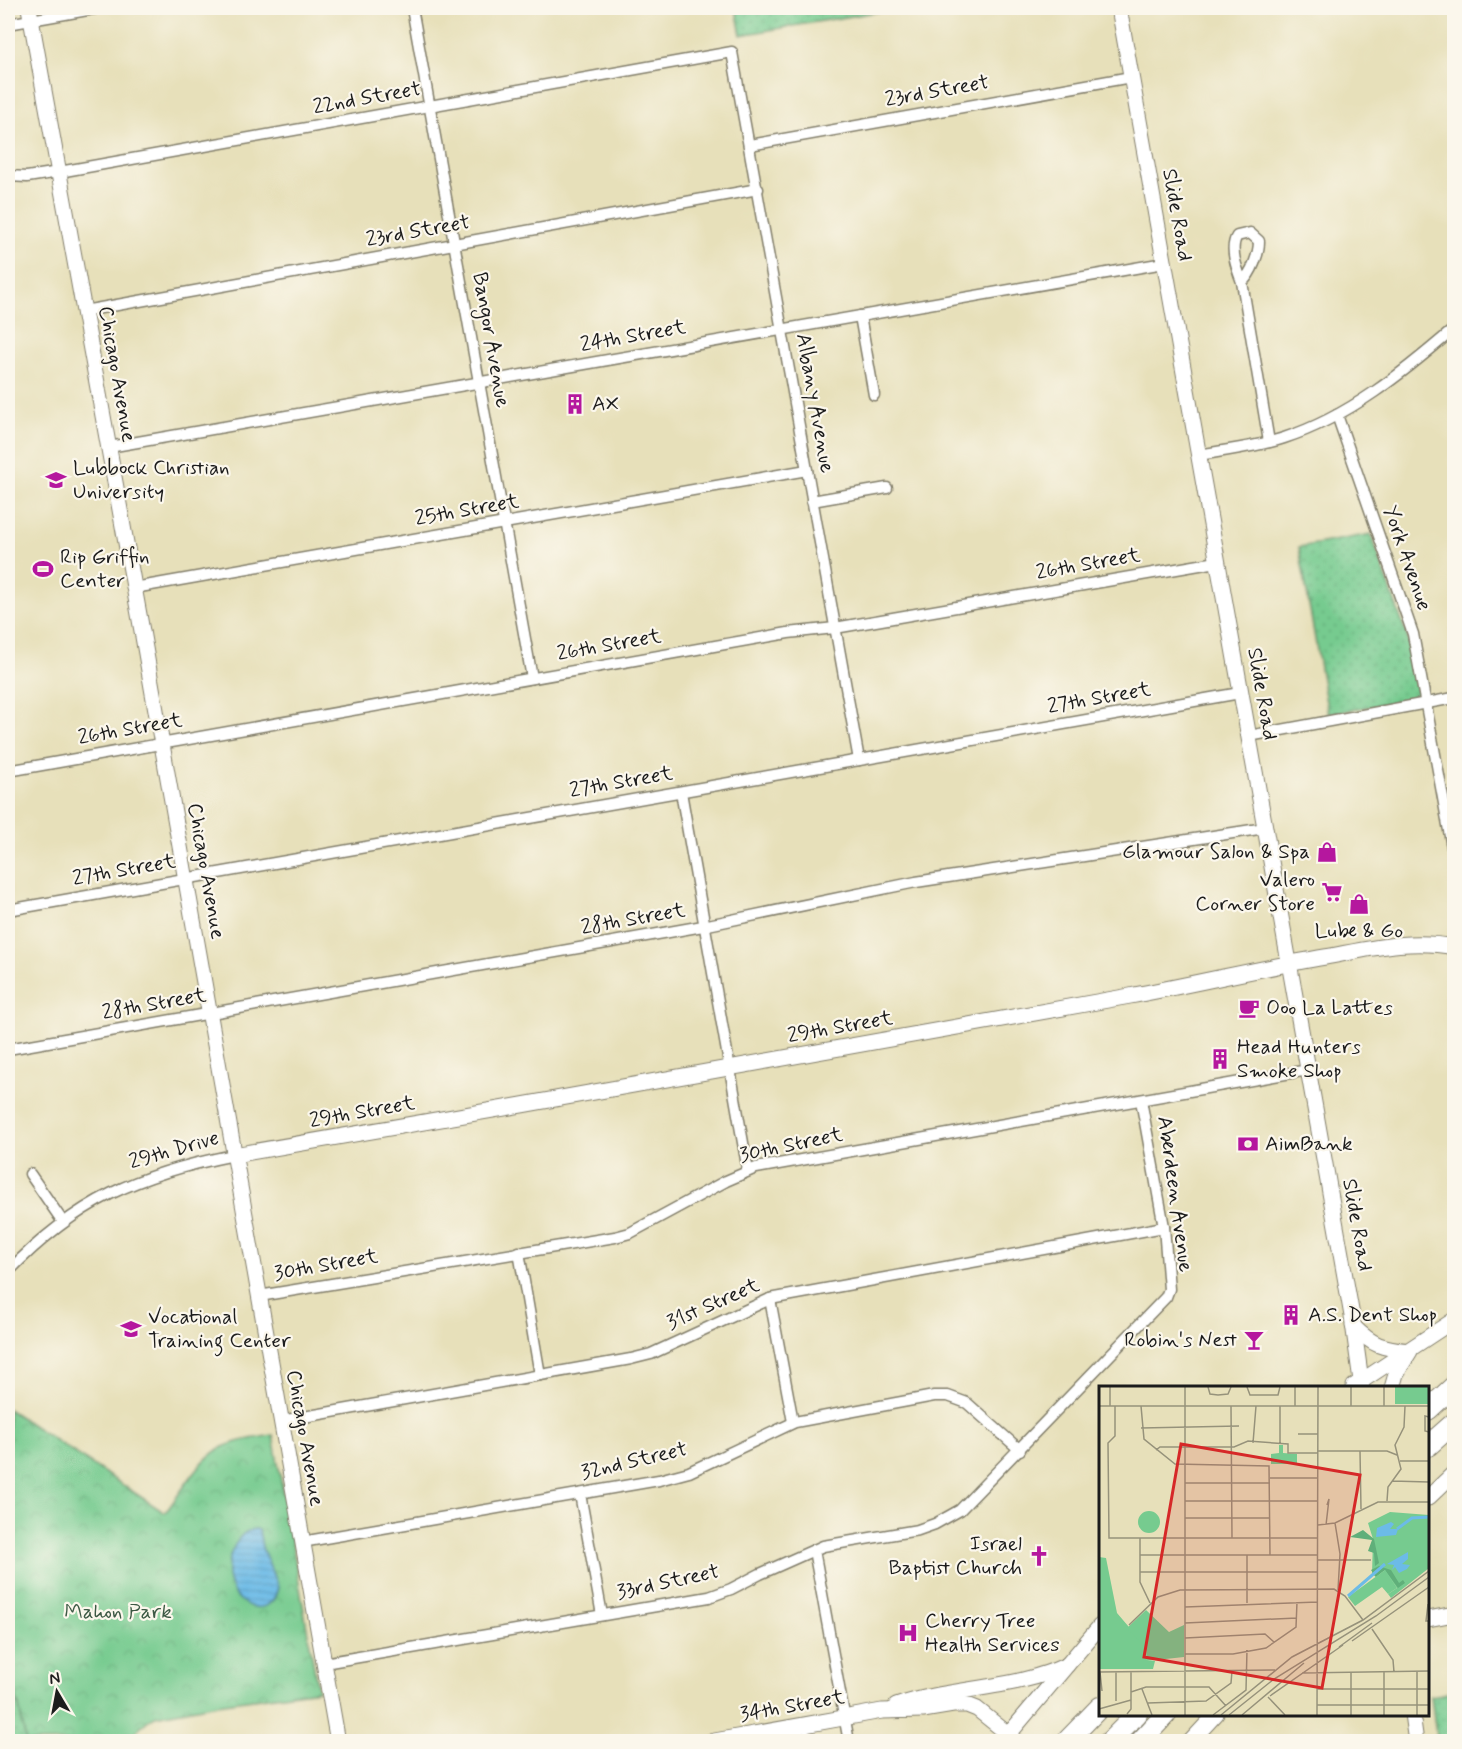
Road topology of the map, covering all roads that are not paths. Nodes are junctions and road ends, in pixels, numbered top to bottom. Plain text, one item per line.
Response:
1 (99, 8) edge
2 (412, 8) edge
3 (1119, 8) edge
4 (30, 14) edge
5 (8, 24) edge
6 (732, 52) joint
7 (1131, 77) junction
8 (430, 106) junction
9 (750, 145) junction
10 (59, 172) junction
11 (8, 176) edge
12 (758, 189) junction
13 (454, 244) junction
14 (1164, 263) junction
15 (1242, 282) dead end
16 (84, 310) junction
17 (860, 316) junction
18 (1455, 329) edge
19 (782, 330) junction
20 (479, 383) junction
21 (874, 395) dead end
22 (1337, 415) junction
23 (1269, 442) junction
24 (109, 447) junction
25 (1198, 455) junction
26 (807, 470) junction
27 (887, 488) dead end
28 (812, 501) junction
29 (504, 523) junction
30 (1217, 562) junction
31 (134, 588) junction
32 (835, 628) junction
33 (532, 678) junction
34 (1240, 693) junction
35 (1455, 698) edge
36 (1427, 703) junction
37 (1248, 736) junction
38 (162, 743) junction
39 (859, 760) junction
40 (8, 771) edge
41 (681, 792) junction
42 (1264, 828) junction
43 (1455, 858) edge
44 (186, 879) junction
45 (8, 910) edge
46 (703, 926) junction
47 (1454, 945) edge
48 (1289, 963) junction
49 (210, 1014) junction
50 (8, 1049) edge
51 (729, 1069) junction
52 (1308, 1070) junction
53 (1141, 1100) junction
54 (234, 1155) junction
55 (748, 1171) junction
56 (30, 1174) dead end
57 (63, 1222) junction
58 (1164, 1227) junction
59 (519, 1252) junction
60 (8, 1272) edge
61 (259, 1296) junction
62 (771, 1299) junction
63 (1455, 1320) edge
64 (1353, 1326) junction
65 (1410, 1350) junction
66 (540, 1375) junction
67 (1358, 1385) edge
68 (1393, 1386) edge
69 (1455, 1386) edge
70 (1429, 1408) edge
71 (281, 1421) junction
72 (793, 1422) junction
73 (1455, 1423) edge
74 (1432, 1442) edge
75 (1020, 1450) junction
76 (1455, 1473) edge
77 (1429, 1482) edge
78 (580, 1494) junction
79 (1429, 1497) edge
80 (302, 1542) junction
81 (814, 1550) junction
82 (1455, 1614) edge
83 (602, 1615) junction
84 (1429, 1619) edge
85 (1099, 1628) edge
86 (324, 1663) junction
87 (1067, 1665) junction
88 (1099, 1709) edge
89 (882, 1711) junction
90 (1135, 1716) edge
91 (1164, 1716) edge
92 (1214, 1716) edge
93 (1412, 1716) edge
94 (845, 1718) junction
95 (1010, 1739) edge
96 (725, 1740) edge
97 (338, 1742) edge
98 (709, 1742) edge
99 (849, 1742) edge
100 (1066, 1742) edge
101 (1108, 1742) edge
102 (1140, 1742) edge
103 (1190, 1742) edge
104 (1416, 1742) edge

1 - 4 street
2 - 8 street, Bangor Avenue
3 - 7 street, Slide Road
4 - 5 street
4 - 10 street, Chicago Avenue
6 - 8 street, 22nd Street
6 - 9 street, Albany Avenue
7 - 9 street, 23rd Street
7 - 14 street, Slide Road
8 - 10 street, 22nd Street
8 - 13 street, Bangor Avenue
9 - 12 street, Albany Avenue
10 - 11 street, 22nd Street
10 - 16 street, Chicago Avenue
12 - 13 street, 23rd Street
12 - 19 street, Albany Avenue
13 - 16 street, 23rd Street
13 - 20 street, Bangor Avenue
14 - 17 street, 24th Street
14 - 25 street, Slide Road
15 - 23 street
16 - 24 street, Chicago Avenue
17 - 19 street, 24th Street
17 - 21 street
18 - 22 street
19 - 20 street, 24th Street
19 - 26 street, Albany Avenue
20 - 24 street, 24th Street
20 - 29 street, Bangor Avenue
22 - 23 street
22 - 36 street, York Avenue
23 - 25 street
24 - 31 street, Chicago Avenue
25 - 30 street, Slide Road
26 - 28 street, Albany Avenue
26 - 29 street, 25th Street
27 - 28 street
28 - 32 street, Albany Avenue
29 - 31 street, 25th Street
29 - 33 street, Bangor Avenue
30 - 32 street, 26th Street
30 - 34 street, Slide Road
31 - 38 street, Chicago Avenue
32 - 33 street, 26th Street
32 - 39 street, Albany Avenue
33 - 38 street, 26th Street
34 - 37 street, Slide Road
34 - 39 street, 27th Street
35 - 36 street
36 - 37 street
36 - 43 street, York Avenue
37 - 42 street, Slide Road
38 - 40 street, 26th Street
38 - 44 street, Chicago Avenue
39 - 41 street, 27th Street
41 - 44 street, 27th Street
41 - 46 street
42 - 46 street, 28th Street
42 - 48 street, Slide Road
44 - 45 street, 27th Street
44 - 49 street, Chicago Avenue
46 - 49 street, 28th Street
46 - 51 street
47 - 48 street, 29th Street
48 - 51 street, 29th Street
48 - 52 street, Slide Road
49 - 50 street, 28th Street
49 - 54 street, Chicago Avenue
51 - 54 street, 29th Street
51 - 55 street
52 - 53 street, 30th Street
52 - 64 street, Slide Road
53 - 55 street, 30th Street
53 - 58 street, Aberdeen Avenue
54 - 57 street, 29th Drive
54 - 61 street, Chicago Avenue
55 - 59 street, 30th Street
56 - 57 street
57 - 60 street, 29th Drive
58 - 62 street, 31st Street
58 - 75 street, Aberdeen Avenue
59 - 61 street, 30th Street
59 - 66 street
61 - 71 street, Chicago Avenue
62 - 66 street, 31st Street
62 - 72 street
63 - 65 street
64 - 65 street
64 - 67 street, Slide Road
65 - 67 street
65 - 68 street
66 - 71 street, 31st Street
69 - 70 highway
71 - 80 street, Chicago Avenue
72 - 75 street, 32nd Street
72 - 78 street, 32nd Street
73 - 74 highway
75 - 81 street, 33rd Street
76 - 77 street
76 - 79 street
78 - 80 street, 32nd Street
78 - 83 street
80 - 86 street, Chicago Avenue
81 - 83 street, 33rd Street
81 - 94 street
82 - 84 street
83 - 86 street, 33rd Street
85 - 87 street
86 - 97 street, Chicago Avenue
87 - 89 street, 34th Street
87 - 95 street
88 - 100 highway
89 - 94 street, 34th Street
89 - 95 street, 34th Street
90 - 101 highway
91 - 102 highway
92 - 103 street
93 - 104 street
94 - 96 street, 34th Street
94 - 99 street
96 - 98 street, 34th Street

